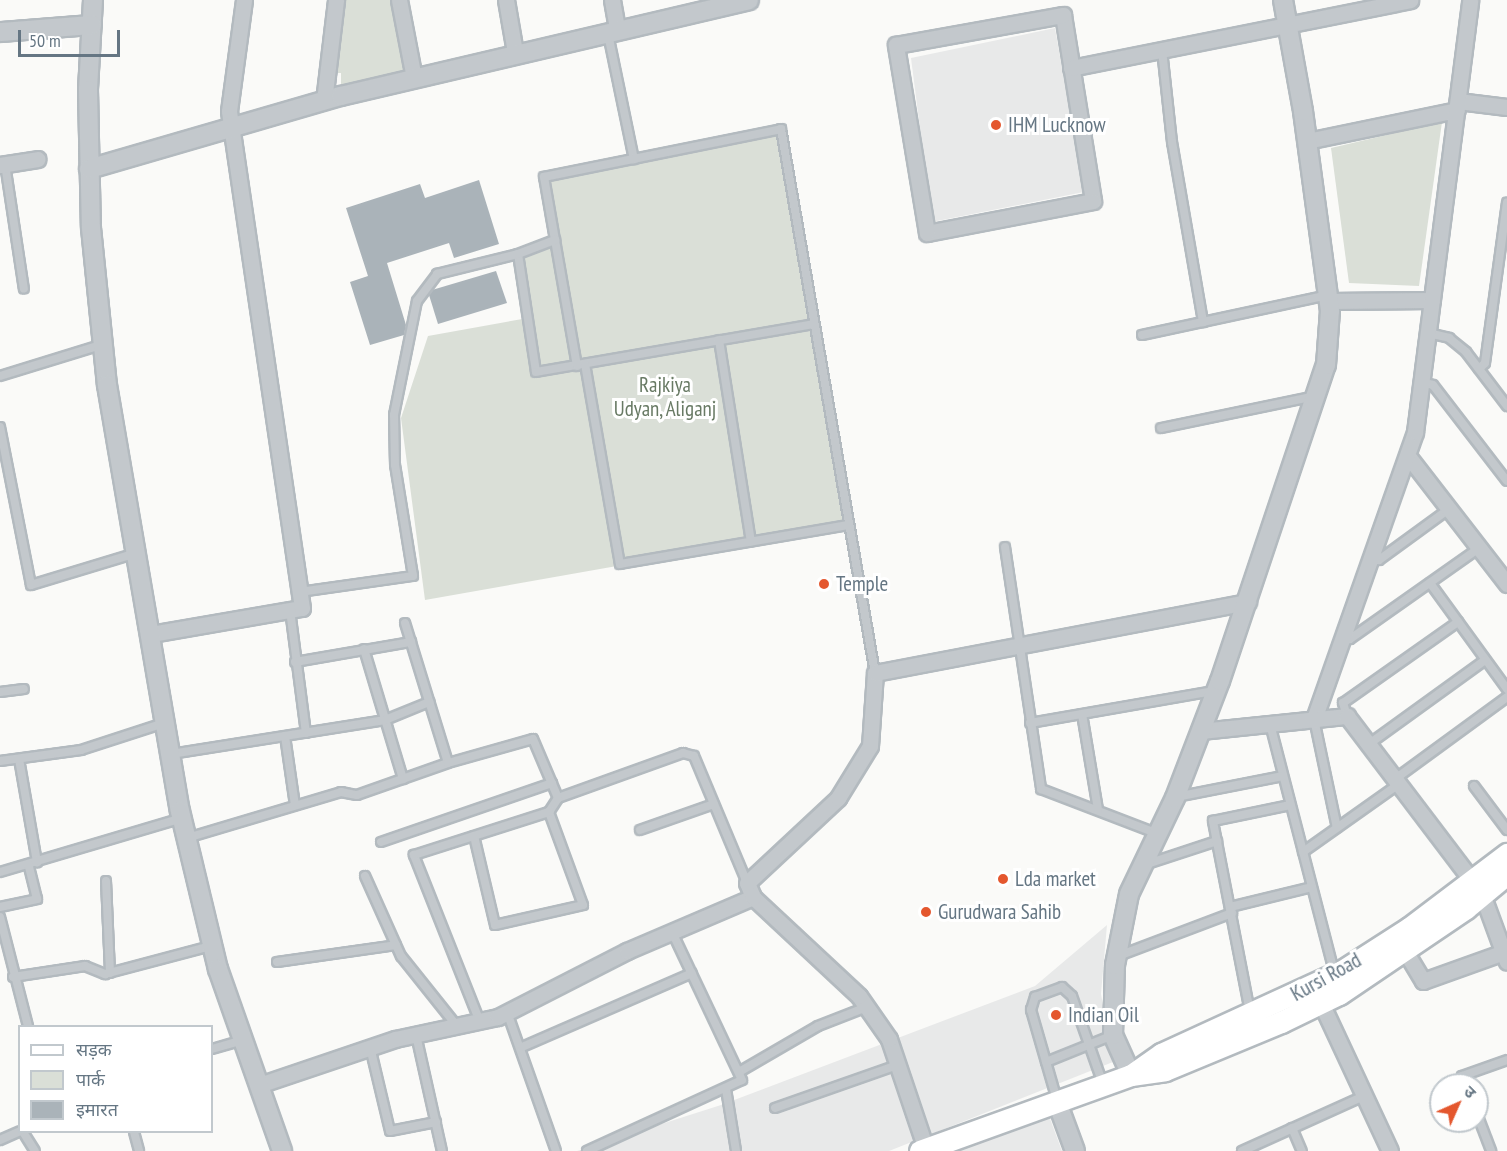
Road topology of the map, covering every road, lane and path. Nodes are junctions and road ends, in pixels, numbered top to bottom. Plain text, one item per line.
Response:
1 (93, 0) edge
2 (244, 0) edge
3 (336, 0) edge
4 (399, 0) edge
5 (506, 0) edge
6 (612, 0) edge
7 (749, 0) edge
8 (1283, 0) edge
9 (1410, 0) edge
10 (1470, 0) edge
11 (722, 3) edge
12 (92, 25) junction
13 (1288, 25) junction
14 (612, 30) junction
15 (0, 32) edge
16 (1162, 50) junction
17 (515, 52) junction
18 (1071, 68) junction
19 (414, 78) junction
20 (324, 101) junction
21 (1457, 106) junction
22 (1507, 107) edge
23 (232, 127) junction
24 (1307, 141) junction
25 (38, 159) dead end
26 (634, 159) junction
27 (2, 164) edge
28 (89, 169) junction
29 (1507, 203) edge
30 (555, 240) junction
31 (518, 254) junction
32 (24, 289) dead end
33 (1328, 298) junction
34 (1432, 300) junction
35 (1203, 322) junction
36 (814, 324) junction
37 (1428, 333) junction
38 (1142, 335) dead end
39 (719, 340) junction
40 (103, 344) junction
41 (581, 365) junction
42 (1479, 369) junction
43 (0, 376) edge
44 (1422, 382) junction
45 (1316, 396) junction
46 (1507, 406) edge
47 (0, 427) edge
48 (1161, 428) dead end
49 (1408, 456) junction
50 (1507, 481) edge
51 (1449, 510) junction
52 (849, 525) junction
53 (752, 542) junction
54 (1005, 547) dead end
55 (1479, 548) junction
56 (137, 553) junction
57 (1368, 558) junction
58 (1430, 583) junction
59 (1507, 584) edge
60 (300, 592) junction
61 (1248, 602) junction
62 (290, 610) junction
63 (1458, 622) junction
64 (405, 623) dead end
65 (151, 634) junction
66 (1341, 637) junction
67 (411, 642) junction
68 (1017, 646) junction
69 (364, 649) junction
70 (1485, 660) junction
71 (296, 662) junction
72 (875, 673) junction
73 (24, 689) dead end
74 (1507, 689) edge
75 (1217, 690) junction
76 (0, 693) edge
77 (1507, 697) edge
78 (429, 702) junction
79 (1082, 714) junction
80 (1347, 716) junction
81 (1314, 719) junction
82 (385, 720) junction
83 (166, 723) junction
84 (1030, 723) junction
85 (1270, 723) junction
86 (1201, 731) junction
87 (306, 733) junction
88 (285, 736) junction
89 (1368, 744) junction
90 (171, 754) junction
91 (20, 759) junction
92 (0, 761) edge
93 (448, 763) junction
94 (1283, 776) junction
95 (404, 779) junction
96 (1397, 782) junction
97 (552, 783) junction
98 (1474, 786) dead end
99 (558, 798) junction
100 (1176, 798) junction
101 (714, 804) junction
102 (295, 805) junction
103 (1290, 805) junction
104 (1098, 810) junction
105 (549, 812) junction
106 (182, 818) junction
107 (1337, 828) junction
108 (640, 830) dead end
109 (1507, 830) edge
110 (1158, 834) junction
111 (474, 836) junction
112 (187, 838) junction
113 (1217, 841) junction
114 (381, 842) dead end
115 (1303, 852) junction
116 (1507, 854) edge
117 (33, 863) junction
118 (1143, 866) junction
119 (0, 872) edge
120 (1507, 874) edge
121 (365, 876) dead end
122 (106, 880) dead end
123 (747, 882) junction
124 (1312, 887) junction
125 (1477, 888) junction
126 (753, 897) junction
127 (0, 907) edge
128 (1231, 910) junction
129 (0, 918) edge
130 (672, 932) junction
131 (396, 945) junction
132 (212, 946) junction
133 (1405, 951) junction
134 (1506, 955) edge
135 (1116, 956) junction
136 (277, 962) dead end
137 (110, 973) junction
138 (692, 973) junction
139 (1335, 975) junction
140 (13, 977) junction
141 (1321, 1003) junction
142 (867, 1007) junction
143 (507, 1012) junction
144 (1251, 1016) junction
145 (480, 1022) junction
146 (28, 1025) edge
147 (457, 1027) junction
148 (416, 1035) junction
149 (1113, 1035) junction
150 (243, 1040) junction
151 (1089, 1044) junction
152 (370, 1047) junction
153 (522, 1047) junction
154 (213, 1049) edge
155 (1507, 1060) edge
156 (1046, 1062) junction
157 (897, 1065) junction
158 (739, 1072) junction
159 (1470, 1073) edge
160 (1131, 1075) junction
161 (259, 1085) junction
162 (1103, 1085) junction
163 (726, 1089) junction
164 (1364, 1096) junction
165 (1057, 1102) junction
166 (775, 1108) dead end
167 (436, 1122) junction
168 (1292, 1128) junction
169 (18, 1132) edge
170 (22, 1133) edge
171 (134, 1133) edge
172 (1484, 1133) edge
173 (0, 1140) edge
174 (923, 1150) edge
175 (35, 1151) edge
176 (139, 1151) edge
177 (282, 1151) edge
178 (442, 1151) edge
179 (556, 1151) edge
180 (587, 1151) edge
181 (736, 1151) edge
182 (1076, 1151) edge
183 (1242, 1151) edge
184 (1302, 1151) edge
185 (1390, 1151) edge
186 (1491, 1151) edge

1 - 12 street
2 - 23 street
3 - 20 street
4 - 19 street
5 - 17 street
6 - 14 street
7 - 11 street
8 - 13 street
9 - 13 street
10 - 21 street
11 - 14 street
12 - 15 street
12 - 28 street
13 - 16 street
13 - 24 street
14 - 17 street
14 - 26 lane
16 - 18 street
16 - 35 lane
17 - 19 street
18 - 18 street
19 - 20 street
20 - 23 street
21 - 22 street
21 - 24 street
21 - 34 street
23 - 28 street
23 - 60 street
24 - 33 street
25 - 27 street
26 - 30 lane
26 - 36 lane
27 - 32 lane
28 - 40 street
29 - 42 lane
30 - 31 lane
30 - 41 lane
31 - 41 lane
31 - 60 lane
33 - 34 street
33 - 35 lane
33 - 45 street
34 - 37 street
35 - 38 lane
36 - 39 lane
36 - 52 lane
37 - 42 lane
37 - 44 street
39 - 41 lane
39 - 53 lane
40 - 43 lane
40 - 56 street
41 - 53 lane
42 - 46 lane
44 - 49 street
44 - 50 lane
45 - 48 lane
45 - 61 street
47 - 56 lane
49 - 51 street
49 - 57 street
51 - 55 street
51 - 57 lane
52 - 53 lane
52 - 72 lane
54 - 68 lane
55 - 58 lane
55 - 59 street
56 - 65 street
57 - 66 street
58 - 63 lane
58 - 66 lane
60 - 62 street
61 - 68 street
61 - 75 street
62 - 65 street
62 - 71 lane
63 - 70 lane
63 - 80 lane
64 - 67 lane
65 - 83 street
66 - 81 street
67 - 69 lane
67 - 78 lane
68 - 72 street
68 - 84 lane
69 - 71 lane
69 - 82 lane
70 - 74 lane
70 - 89 lane
71 - 87 lane
72 - 123 street
73 - 76 lane
75 - 79 lane
75 - 86 street
77 - 96 lane
78 - 82 lane
78 - 93 lane
79 - 84 lane
79 - 104 lane
80 - 81 street
80 - 89 street
81 - 85 street
81 - 107 lane
82 - 87 lane
82 - 95 lane
83 - 90 street
83 - 91 lane
84 - 104 lane
85 - 86 street
85 - 94 lane
86 - 100 street
87 - 88 lane
88 - 90 lane
88 - 102 lane
89 - 96 street
90 - 106 street
91 - 92 lane
91 - 117 lane
93 - 95 lane
93 - 97 lane
94 - 100 lane
94 - 103 lane
95 - 102 lane
96 - 107 lane
96 - 125 street
97 - 99 lane
97 - 114 lane
98 - 109 lane
99 - 101 lane
99 - 105 lane
100 - 110 street
101 - 108 lane
101 - 123 lane
102 - 112 lane
103 - 113 lane
103 - 115 lane
104 - 110 lane
105 - 111 lane
105 - 111 lane
106 - 112 street
106 - 117 lane
107 - 115 lane
110 - 118 street
111 - 145 lane
112 - 132 street
113 - 118 lane
113 - 128 lane
115 - 124 lane
116 - 125 main road, Kursi Road
117 - 119 lane
117 - 127 lane
118 - 135 street
120 - 125 main road, Kursi Road
121 - 131 lane
122 - 137 lane
123 - 126 street
124 - 128 lane
124 - 139 lane
125 - 133 main road, Kursi Road
125 - 134 street
125 - 139 main road, Kursi Road
126 - 130 street
126 - 142 street
128 - 135 lane
128 - 144 lane
129 - 140 lane
130 - 138 lane
130 - 143 street
131 - 136 lane
131 - 147 lane
132 - 137 lane
132 - 150 street
133 - 134 street
133 - 141 main road, Kursi Road
135 - 149 street
137 - 140 lane
138 - 153 lane
138 - 158 lane
139 - 144 main road, Kursi Road
140 - 146 lane
141 - 160 main road, Kursi Road
141 - 164 street
142 - 157 street
142 - 158 lane
143 - 145 street
143 - 153 lane
144 - 160 main road, Kursi Road
145 - 147 street
147 - 148 street
148 - 152 street
148 - 167 lane
149 - 151 lane
149 - 160 street
150 - 154 lane
150 - 161 street
151 - 156 lane
151 - 156 lane
151 - 162 lane
152 - 161 street
152 - 167 lane
153 - 179 lane
155 - 159 lane
156 - 165 lane
157 - 166 lane
157 - 174 street
158 - 163 lane
160 - 162 main road, Kursi Road
161 - 177 street
162 - 165 main road, Kursi Road
163 - 180 lane
163 - 181 lane
164 - 168 lane
164 - 185 street
165 - 174 main road, Kursi Road
165 - 182 street
167 - 178 lane
168 - 183 lane
168 - 184 lane
169 - 173 lane
170 - 175 lane
171 - 176 lane
172 - 186 lane

